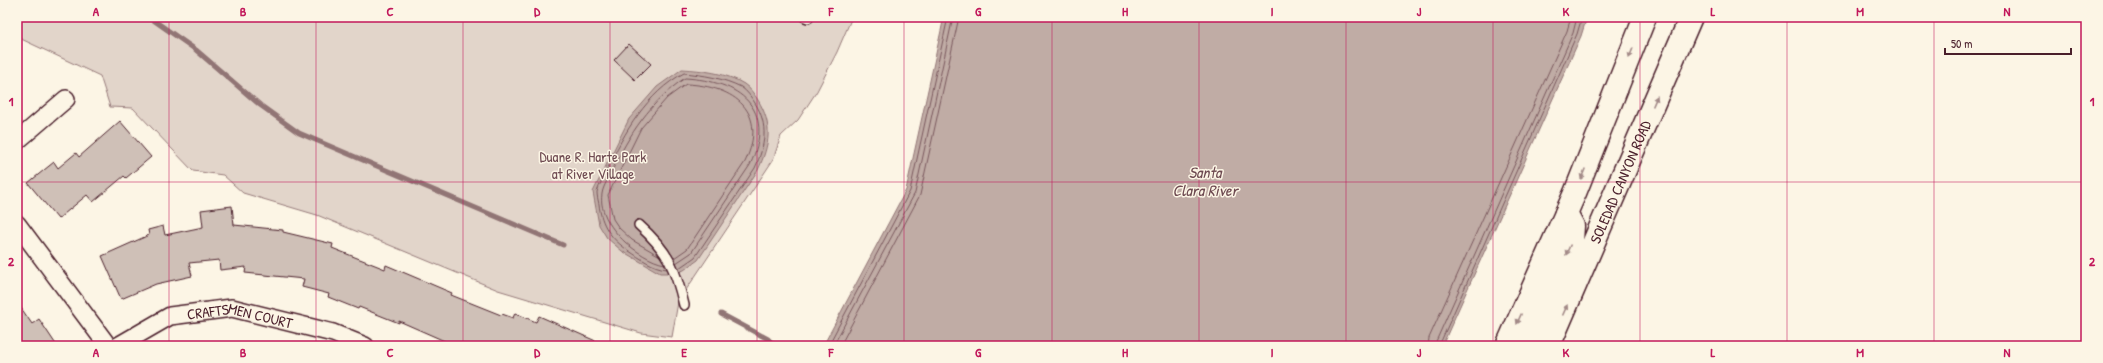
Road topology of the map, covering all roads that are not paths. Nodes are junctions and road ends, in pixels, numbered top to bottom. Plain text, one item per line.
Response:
1 (1645, 17) edge
2 (1691, 17) edge
3 (66, 99) dead end
4 (17, 141) edge
5 (1566, 213) junction
6 (17, 224) edge
7 (639, 225) dead end
8 (684, 305) dead end
9 (108, 346) edge
10 (118, 346) edge
11 (365, 346) edge
12 (1507, 346) edge
13 (1526, 346) edge
14 (1549, 346) edge

1 -> 5 main road
14 -> 2 main road, SOLEDAD CANYON ROAD
3 - 4 street
5 -> 12 main road
5 -> 13 main road
6 - 9 street
7 - 8 lane
10 - 11 street, CRAFTSMEN COURT

